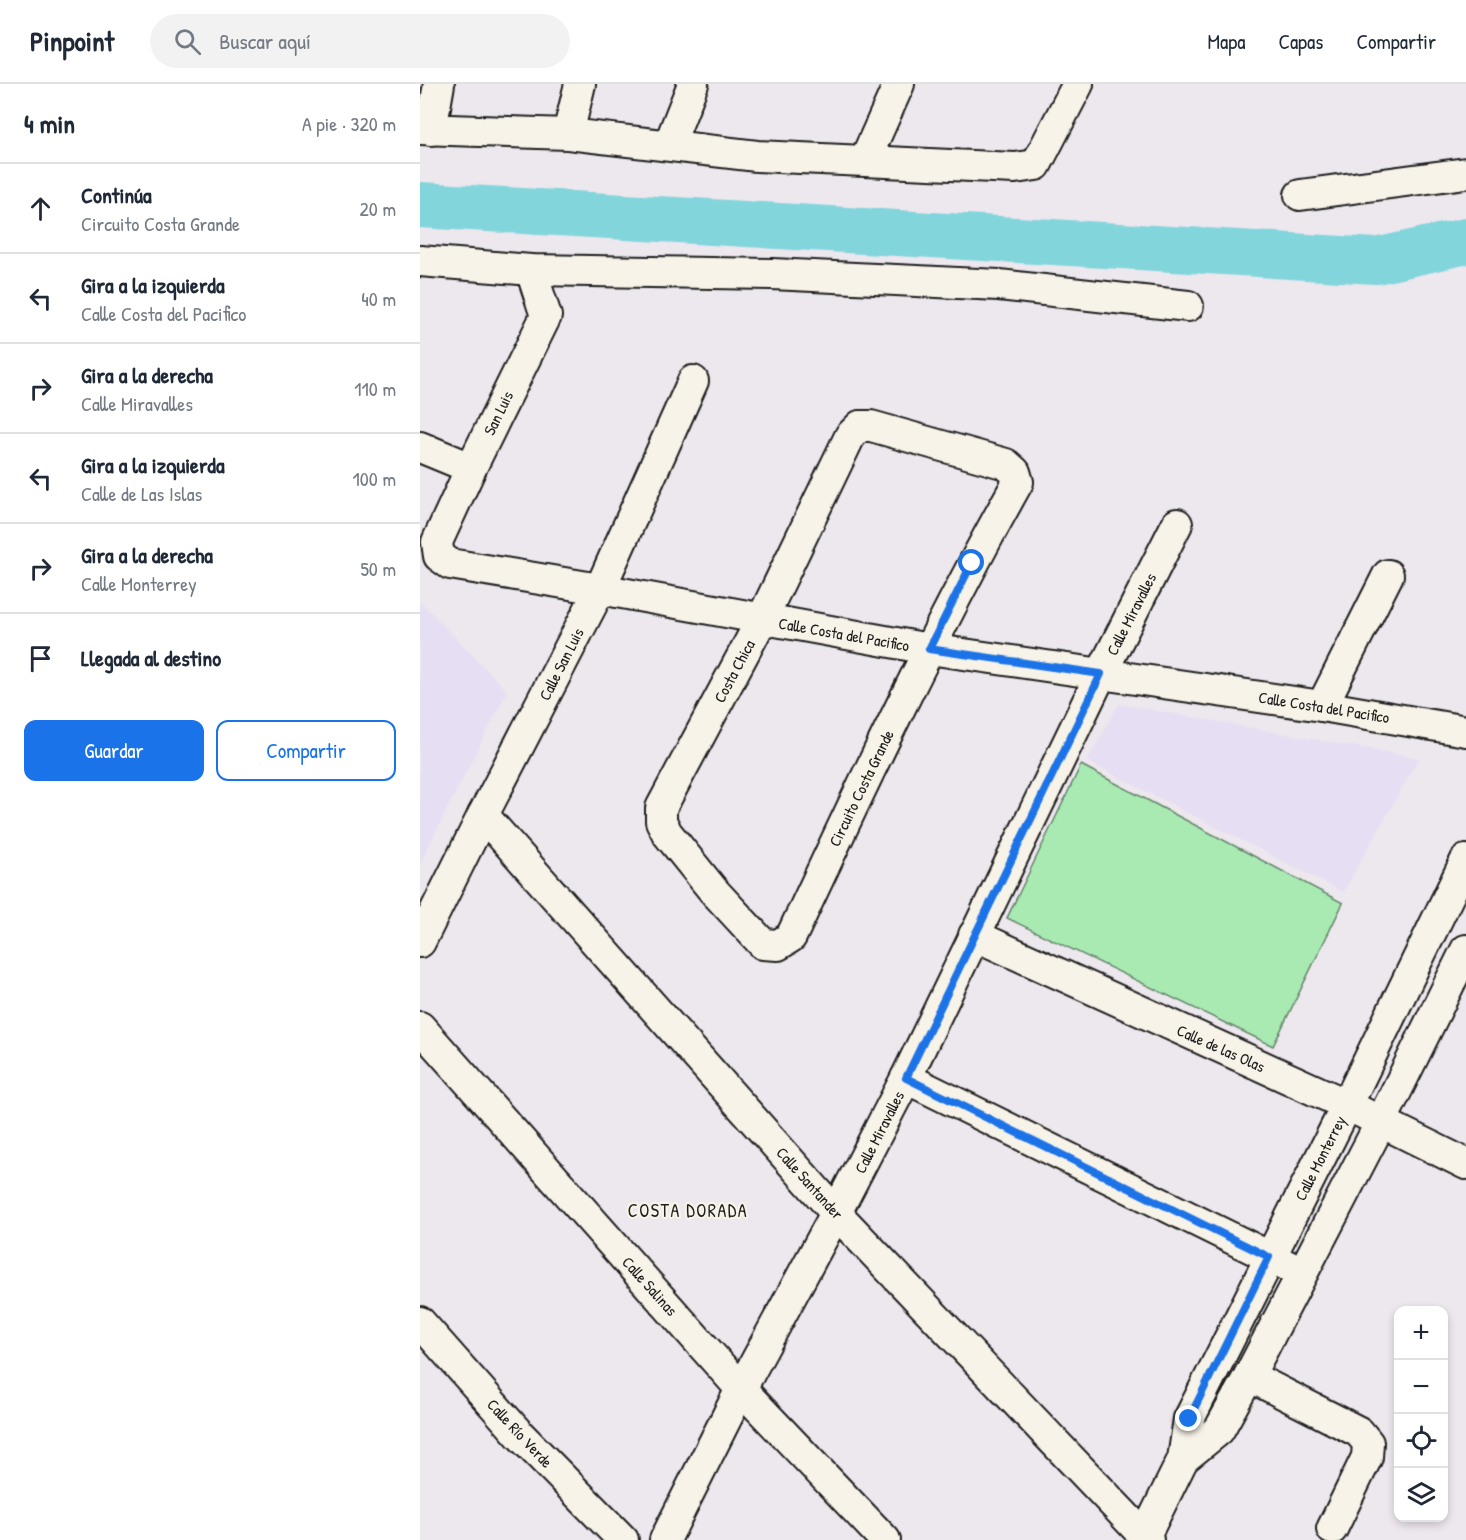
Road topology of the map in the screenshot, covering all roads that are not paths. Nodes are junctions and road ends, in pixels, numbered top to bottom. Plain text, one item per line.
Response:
1 (439, 84) edge
2 (580, 84) edge
3 (693, 84) edge
4 (898, 84) edge
5 (1078, 84) edge
6 (426, 129) edge
7 (568, 134) junction
8 (669, 145) junction
9 (865, 160) junction
10 (1466, 173) edge
11 (1300, 195) dead end
12 (420, 261) edge
13 (531, 270) junction
14 (1188, 306) dead end
15 (693, 381) dead end
16 (420, 447) edge
17 (471, 468) junction
18 (1015, 471) joint
19 (1177, 524) dead end
20 (439, 556) joint
21 (1388, 575) dead end
22 (600, 589) junction
23 (762, 619) junction
24 (929, 649) junction
25 (1101, 674) junction
26 (1322, 706) junction
27 (1466, 731) edge
28 (483, 816) junction
29 (661, 821) joint
30 (1466, 860) edge
31 (974, 935) junction
32 (420, 942) edge
33 (1466, 950) edge
34 (420, 1027) edge
35 (906, 1078) junction
36 (1347, 1105) junction
37 (1381, 1122) junction
38 (1466, 1164) edge
39 (836, 1214) junction
40 (1269, 1257) junction
41 (1301, 1273) junction
42 (420, 1322) edge
43 (1249, 1376) junction
44 (741, 1389) junction
45 (1183, 1459) junction
46 (1332, 1529) dead end
47 (1145, 1539) edge
48 (624, 1540) edge
49 (665, 1540) edge
50 (885, 1540) edge

1 - 6 street
2 - 7 street
3 - 8 street
4 - 9 street
5 - 9 street
6 - 7 street
7 - 8 street
8 - 9 street
10 - 11 street
12 - 13 street
13 - 14 street
13 - 17 street, San Luis
15 - 22 street, Calle San Luis
16 - 17 street
17 - 20 street, San Luis
18 - 23 street, Costa Chica
18 - 24 street, Circuito Costa Grande
19 - 25 street, Calle Miravalles
20 - 22 street, Calle Costa del Pacifico
21 - 26 street
22 - 23 street, Calle Costa del Pacifico
22 - 28 street, Calle San Luis
23 - 24 street, Calle Costa del Pacifico
23 - 29 street, Costa Chica
24 - 25 street, Calle Costa del Pacifico
24 - 29 street, Circuito Costa Grande
25 - 26 street, Calle Costa del Pacifico
25 - 31 street, Calle Miravalles
26 - 27 street, Calle Costa del Pacifico
28 - 32 street, Calle San Luis
28 - 39 street, Calle Santander
30 - 36 street, Calle Monterrey
31 - 35 street, Calle Miravalles
31 - 36 street, Calle de las Olas
33 - 37 street, Calle Monterrey
34 - 44 street, Calle Salinas
35 - 39 street, Calle Miravalles
35 - 40 street
36 - 37 street, Calle de las Olas
36 - 40 street, Calle Monterrey
37 - 38 street, Calle de las Olas
37 - 41 street, Calle Monterrey
39 - 44 street, Calle Miravalles
39 - 47 street, Calle Santander
40 - 41 street
40 - 45 street, Calle Monterrey
41 - 43 street, Calle Monterrey
42 - 48 street, Calle Río Verde
43 - 45 street, Calle Monterrey
43 - 46 street
44 - 49 street, Calle Miravalles
44 - 50 street, Calle Salinas
45 - 47 street, Calle Monterrey

